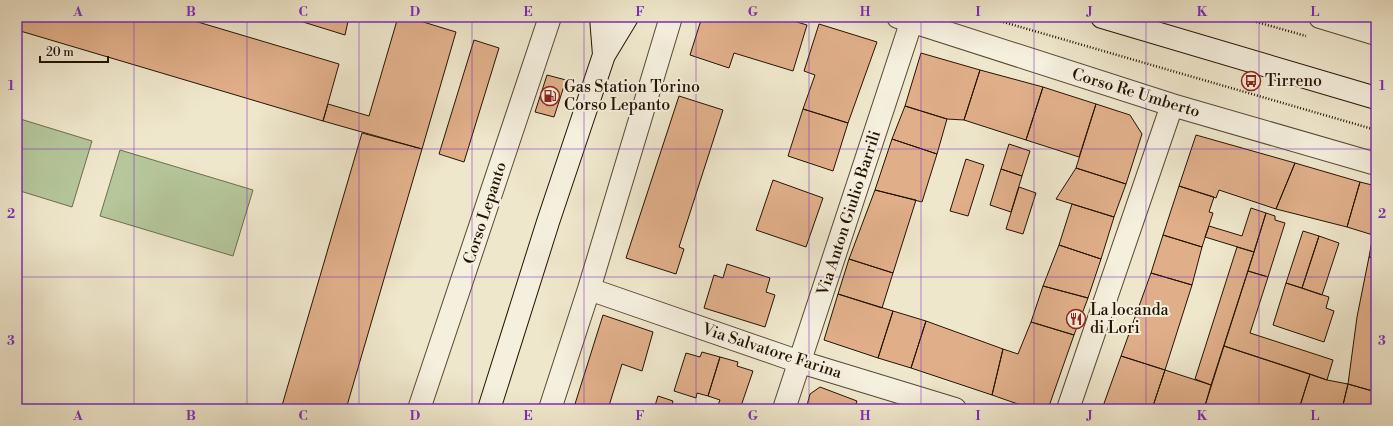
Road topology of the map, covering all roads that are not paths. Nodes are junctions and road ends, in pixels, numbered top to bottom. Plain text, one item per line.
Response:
1 (550, 17) edge
2 (601, 17) edge
3 (627, 17) edge
4 (671, 17) edge
5 (1102, 17) edge
6 (1320, 17) edge
7 (908, 19) edge
8 (1376, 34) edge
9 (604, 55) junction
10 (1376, 98) edge
11 (1172, 105) junction
12 (1376, 164) edge
13 (589, 289) junction
14 (799, 361) junction
15 (419, 409) edge
16 (489, 409) edge
17 (550, 409) edge
18 (784, 409) edge
19 (955, 409) edge
20 (1068, 409) edge

1 - 15 street, Corso Lepanto
2 - 9 street
3 - 9 street
4 - 13 street
5 - 10 street
6 - 8 street
7 - 11 street, Corso Re Umberto
7 - 14 street, Via Anton Giulio Barrili
9 - 16 street
11 - 12 street, Corso Re Umberto
11 - 20 street
13 - 14 street, Via Salvatore Farina
13 - 17 street
14 - 18 street, Via Anton Giulio Barrili
14 - 19 street, Via Salvatore Farina

